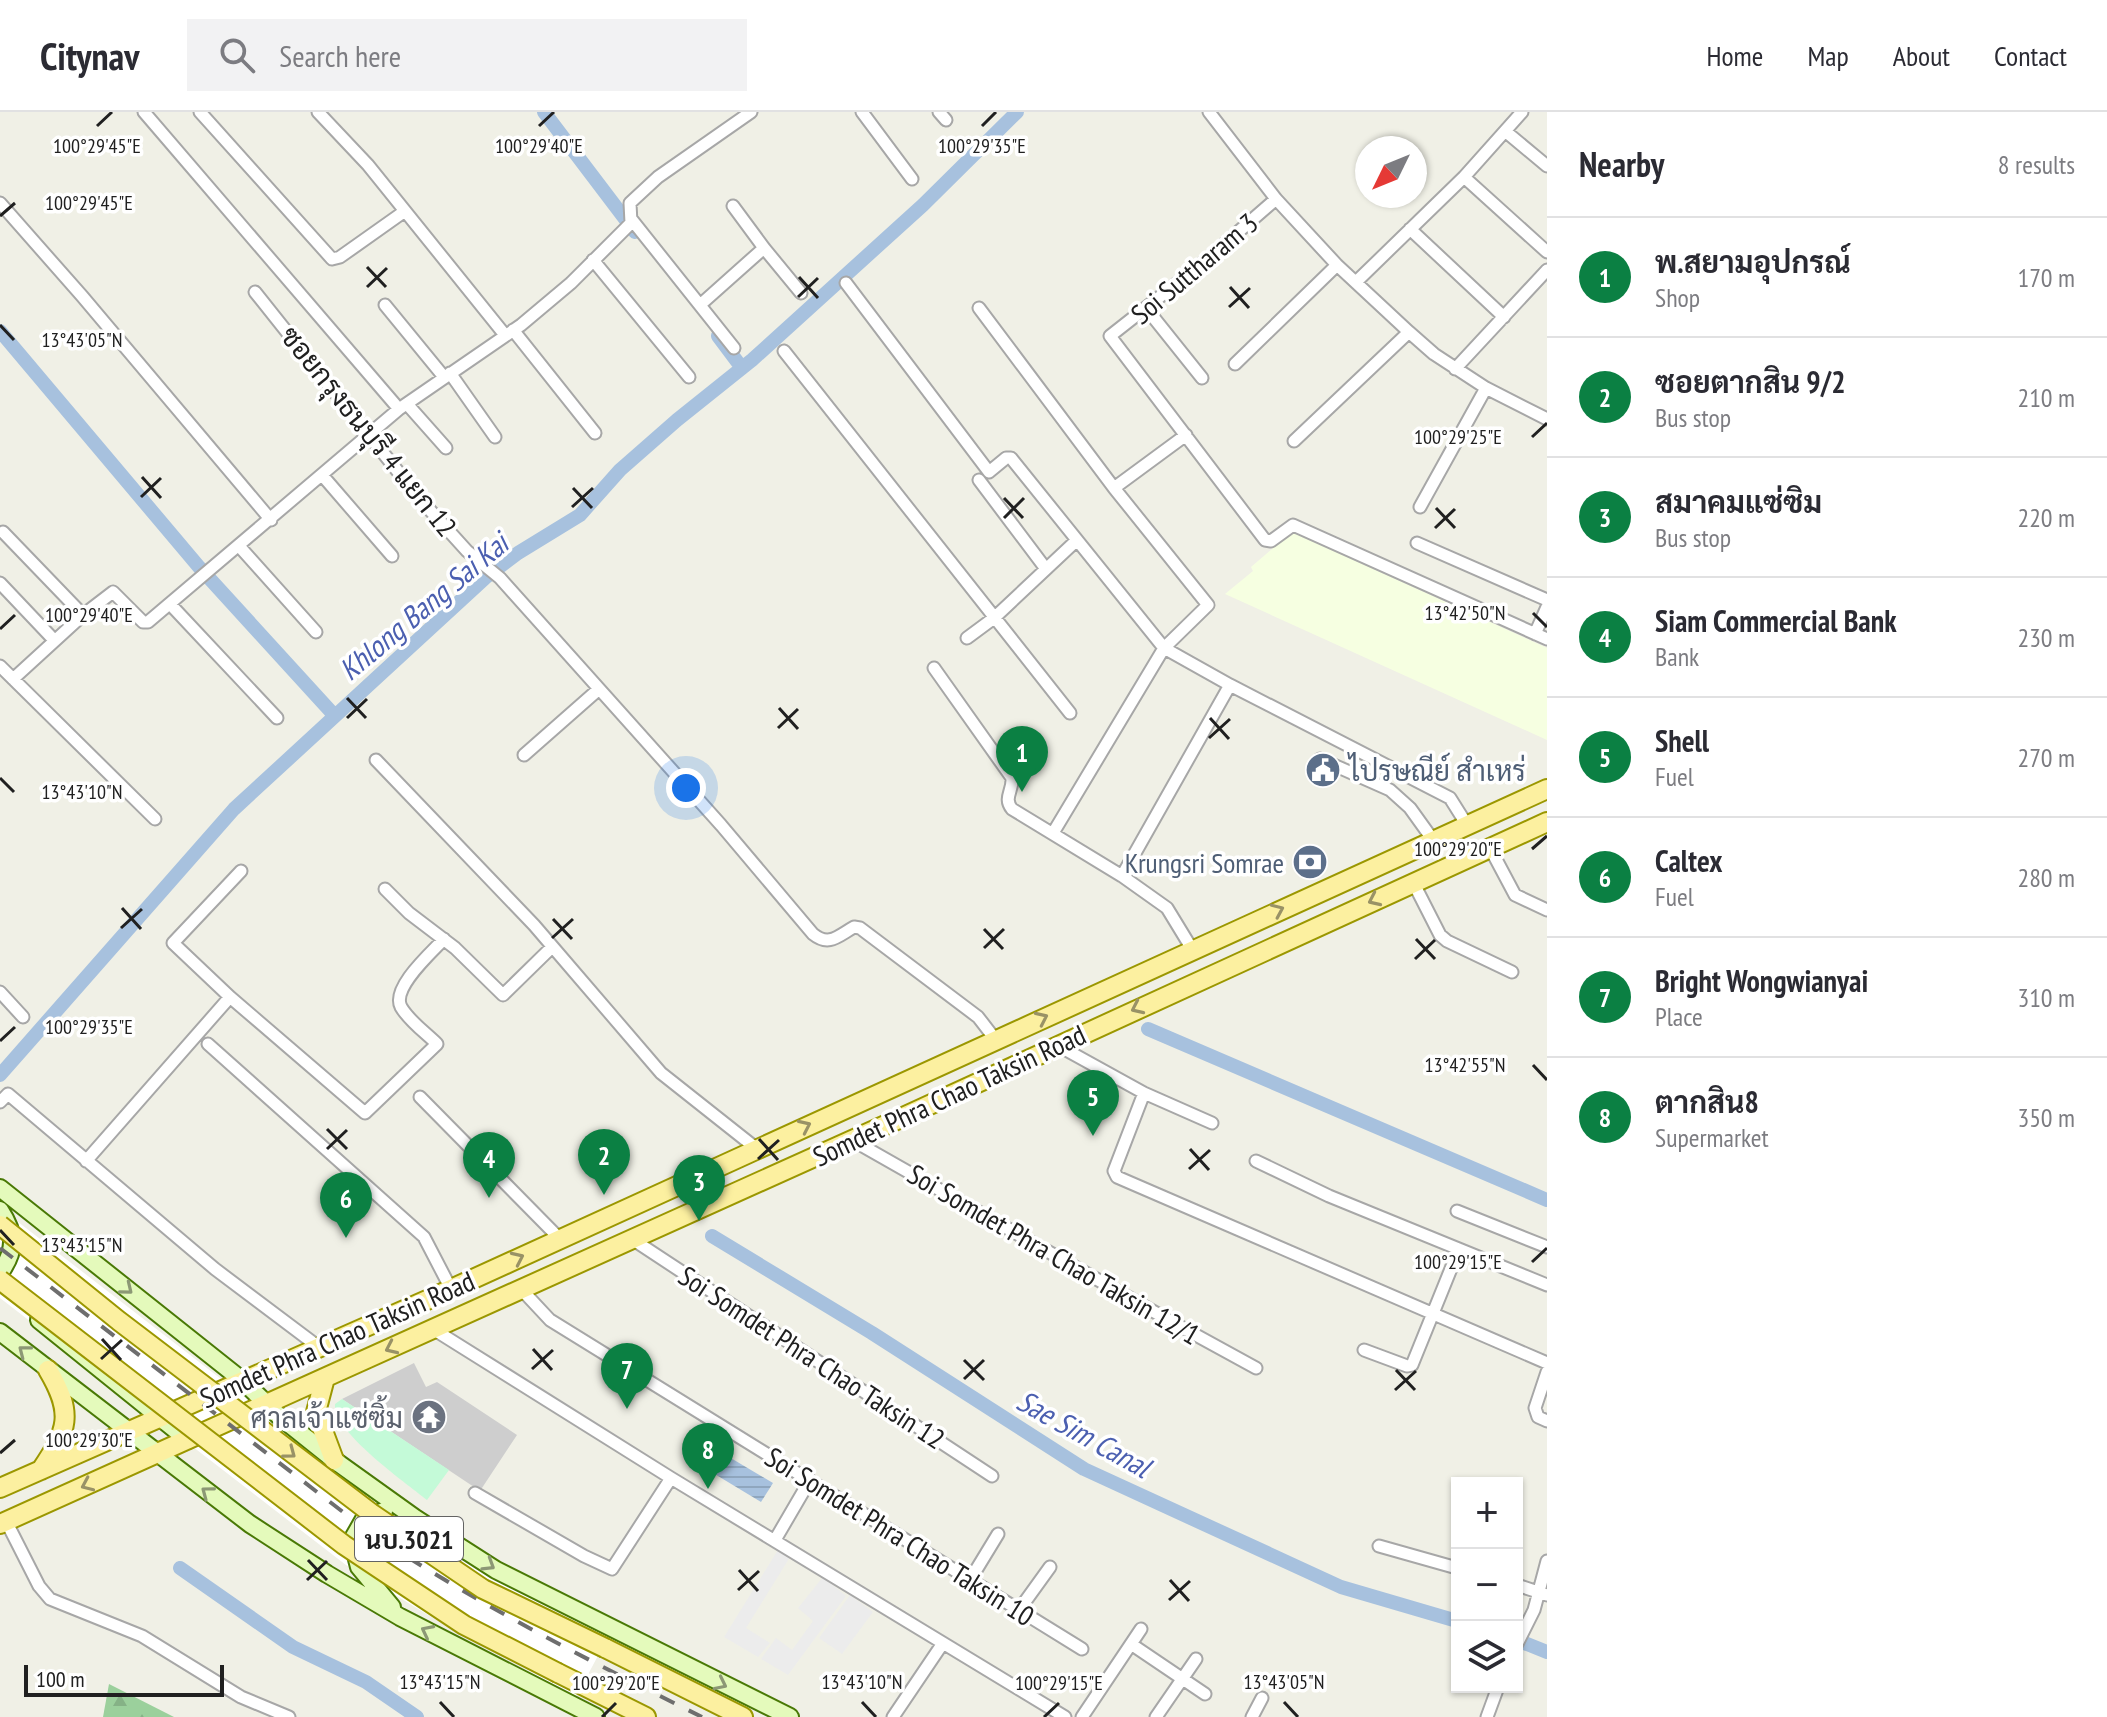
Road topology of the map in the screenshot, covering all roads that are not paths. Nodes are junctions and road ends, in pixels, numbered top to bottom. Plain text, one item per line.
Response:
1 (144, 112) edge
2 (200, 112) edge
3 (318, 112) edge
4 (751, 112) edge
5 (862, 112) edge
6 (1209, 112) edge
7 (1522, 112) edge
8 (1505, 131) junction
9 (1547, 166) edge
10 (1464, 177) junction
11 (912, 179) dead end
12 (1276, 199) junction
13 (0, 203) edge
14 (733, 206) dead end
15 (405, 211) junction
16 (628, 225) junction
17 (1410, 229) junction
18 (764, 248) junction
19 (1547, 252) edge
20 (593, 260) junction
21 (1337, 265) junction
22 (1547, 270) edge
23 (1356, 282) junction
24 (846, 283) dead end
25 (255, 292) dead end
26 (801, 293) dead end
27 (385, 305) dead end
28 (700, 305) junction
29 (979, 308) dead end
30 (1146, 308) junction
31 (1504, 317) junction
32 (1409, 332) junction
33 (509, 333) junction
34 (734, 348) dead end
35 (784, 351) dead end
36 (1235, 364) dead end
37 (1455, 369) junction
38 (447, 375) junction
39 (689, 377) dead end
40 (1202, 378) dead end
41 (1486, 388) junction
42 (403, 406) junction
43 (1547, 419) edge
44 (595, 433) dead end
45 (369, 435) junction
46 (1186, 435) junction
47 (495, 437) dead end
48 (1294, 441) dead end
49 (446, 448) dead end
50 (322, 475) junction
51 (979, 480) dead end
52 (1114, 488) junction
53 (1420, 507) dead end
54 (271, 520) junction
55 (3, 532) dead end
56 (1077, 540) junction
57 (1417, 543) dead end
58 (239, 546) junction
59 (392, 556) dead end
60 (1046, 569) junction
61 (0, 583) edge
62 (1547, 600) edge
63 (170, 604) junction
64 (1547, 607) edge
65 (83, 615) junction
66 (994, 618) junction
67 (316, 632) dead end
68 (1541, 636) edge
69 (967, 638) dead end
70 (54, 640) junction
71 (1164, 648) junction
72 (0, 666) edge
73 (934, 668) dead end
74 (13, 679) junction
75 (1230, 685) junction
76 (599, 689) junction
77 (1070, 713) dead end
78 (277, 718) dead end
79 (524, 755) dead end
80 (1320, 759) dead end
81 (376, 760) dead end
82 (1547, 789) edge
83 (1488, 816) junction
84 (155, 819) dead end
85 (1547, 822) edge
86 (1467, 825) junction
87 (1053, 833) junction
88 (1437, 839) junction
89 (1496, 845) junction
90 (1455, 863) junction
91 (241, 871) dead end
92 (1122, 876) junction
93 (1413, 882) junction
94 (385, 889) dead end
95 (1547, 910) edge
96 (444, 939) junction
97 (552, 947) junction
98 (1192, 949) junction
99 (1512, 972) dead end
100 (0, 992) edge
101 (230, 997) junction
102 (23, 1017) dead end
103 (995, 1039) junction
104 (208, 1044) dead end
105 (1057, 1045) junction
106 (1144, 1093) junction
107 (420, 1097) dead end
108 (0, 1102) edge
109 (1212, 1123) dead end
110 (852, 1140) junction
111 (757, 1149) junction
112 (86, 1161) junction
113 (1256, 1161) dead end
114 (0, 1188) edge
115 (0, 1210) edge
116 (1457, 1211) dead end
117 (0, 1225) edge
118 (560, 1239) junction
119 (632, 1239) junction
120 (1547, 1247) edge
121 (1459, 1249) junction
122 (1, 1274) edge
123 (1547, 1285) edge
124 (451, 1289) junction
125 (521, 1289) junction
126 (1432, 1314) junction
127 (433, 1329) junction
128 (0, 1332) edge
129 (320, 1348) junction
130 (1364, 1350) dead end
131 (1547, 1363) edge
132 (1256, 1368) dead end
133 (48, 1370) junction
134 (1547, 1372) edge
135 (325, 1378) junction
136 (243, 1381) junction
137 (267, 1405) junction
138 (159, 1418) junction
139 (1547, 1421) edge
140 (131, 1431) junction
141 (188, 1433) junction
142 (158, 1454) junction
143 (334, 1460) junction
144 (41, 1470) junction
145 (992, 1476) dead end
146 (671, 1478) junction
147 (810, 1480) junction
148 (0, 1488) edge
149 (475, 1493) dead end
150 (415, 1518) junction
151 (3, 1522) edge
152 (998, 1534) dead end
153 (775, 1540) junction
154 (1379, 1546) dead end
155 (1547, 1561) edge
156 (1451, 1566) edge
157 (1050, 1567) dead end
158 (970, 1580) junction
159 (1523, 1587) edge
160 (1543, 1593) edge
161 (1019, 1610) junction
162 (400, 1617) junction
163 (1141, 1629) dead end
164 (1523, 1632) edge
165 (943, 1643) junction
166 (1131, 1644) junction
167 (1082, 1649) dead end
168 (1196, 1659) dead end
169 (1183, 1679) junction
170 (1496, 1693) edge
171 (1205, 1694) dead end
172 (1262, 1698) dead end
173 (590, 1716) edge
174 (289, 1717) edge
175 (646, 1717) edge
176 (743, 1717) edge
177 (790, 1717) edge
178 (893, 1717) edge
179 (1065, 1717) edge
180 (1082, 1717) edge
181 (1156, 1717) edge
182 (1252, 1717) edge
183 (1487, 1717) edge

1 - 42 street
2 - 15 street
3 - 15 street
4 - 16 street
5 - 11 street
6 - 12 street
7 - 8 street
8 - 9 street
8 - 10 street
10 - 17 street
10 - 19 street
12 - 21 street
12 - 30 street, Soi Suttharam 3
13 - 54 street
14 - 18 street
15 - 33 street
16 - 20 street
16 - 28 street
17 - 23 street
17 - 31 street
18 - 26 street
18 - 28 street
20 - 33 street
20 - 39 street
21 - 23 street
21 - 36 street
22 - 31 street
23 - 32 street
24 - 56 street
25 - 45 street, ซอยกรุงธนบุรี 4 แยก 12
27 - 38 street
28 - 34 street
29 - 52 street
30 - 40 street
30 - 46 street, Soi Suttharam 3
31 - 37 street
32 - 37 street
32 - 48 street
33 - 38 street
33 - 44 street
35 - 66 street
37 - 41 street
38 - 42 street
38 - 47 street
41 - 43 street
41 - 53 street
42 - 45 street
42 - 49 street
45 - 50 street
45 - 76 street, ซอยกรุงธนบุรี 4 แยก 12
46 - 52 street
46 - 68 street
50 - 54 street
50 - 59 street
51 - 60 street
52 - 71 street
54 - 58 street
55 - 65 street
56 - 60 street
56 - 71 street
57 - 62 street
58 - 63 street
58 - 67 street
60 - 66 street
61 - 70 street
63 - 65 street
63 - 78 street
64 - 68 street
65 - 70 street
66 - 69 street
66 - 77 street
70 - 74 street
71 - 75 street
71 - 87 street
72 - 74 street
73 - 87 street
74 - 84 street
75 - 86 street
75 - 92 street
76 - 79 street
76 - 103 street, ซอยกรุงธนบุรี 4 แยก 12
80 - 88 street
81 - 97 street
82 - 83 main road, Somdet Phra Chao Taksin Road
83 - 86 main road, Somdet Phra Chao Taksin Road
83 - 89 main road
85 - 89 main road, Somdet Phra Chao Taksin Road
86 - 88 main road, Somdet Phra Chao Taksin Road
87 - 92 street
88 - 90 main road
98 -> 88 main road, Somdet Phra Chao Taksin Road
89 - 90 main road, Somdet Phra Chao Taksin Road
89 - 95 street
90 - 93 main road, Somdet Phra Chao Taksin Road
91 - 101 street
92 - 98 street
93 - 99 street
93 -> 105 main road, Somdet Phra Chao Taksin Road
94 - 96 street
96 - 97 street
96 - 101 street
97 - 111 street
103 -> 98 main road, Somdet Phra Chao Taksin Road
100 - 102 street
101 - 112 street
111 -> 103 main road, Somdet Phra Chao Taksin Road
104 - 124 street
105 - 106 street
105 - 110 main road, Somdet Phra Chao Taksin Road
106 - 109 street
106 - 126 street
107 - 118 street
108 - 112 street
110 - 119 main road, Somdet Phra Chao Taksin Road
110 - 132 street, Soi Somdet Phra Chao Taksin 12/1
111 - 118 main road, Somdet Phra Chao Taksin Road
112 - 129 street
113 - 121 street
114 -> 136 main road
115 - 122 main road
116 - 120 street
117 -> 176 main road, นบ.3021, bridge
124 -> 118 main road, Somdet Phra Chao Taksin Road
119 - 125 main road, Somdet Phra Chao Taksin Road
119 - 145 street, Soi Somdet Phra Chao Taksin 12
121 - 123 street
121 - 126 street
122 - 138 main road
122 - 141 main road, นบ.3021, bridge
124 - 129 main road, Somdet Phra Chao Taksin Road
125 - 127 main road, Somdet Phra Chao Taksin Road
125 - 147 street, Soi Somdet Phra Chao Taksin 10
126 - 130 street
126 - 131 street
127 -> 135 main road, Somdet Phra Chao Taksin Road
127 - 146 street
133 -> 128 main road
129 - 136 main road, Somdet Phra Chao Taksin Road
133 - 140 main road
133 - 144 main road
134 - 139 street
135 - 137 main road, Somdet Phra Chao Taksin Road
135 - 143 main road
136 - 137 main road, นบ.3021
136 - 138 main road, Somdet Phra Chao Taksin Road
137 - 141 main road, Somdet Phra Chao Taksin Road
137 - 143 main road, นบ.3021
138 - 140 main road, Somdet Phra Chao Taksin Road
138 - 141 main road
140 - 142 main road, นบ.3021
140 - 144 main road, Somdet Phra Chao Taksin Road
141 - 142 main road, Somdet Phra Chao Taksin Road
141 - 175 main road, นบ.3021, bridge
142 -> 151 main road, Somdet Phra Chao Taksin Road
162 -> 142 main road, นบ.3021
143 - 150 main road, นบ.3021
144 - 148 main road, Somdet Phra Chao Taksin Road
146 - 149 street
146 - 153 street
147 - 153 street
147 - 158 street, Soi Somdet Phra Chao Taksin 10
150 - 162 main road
150 -> 177 main road, นบ.3021
151 - 174 street
152 - 158 street
153 - 165 street
154 - 156 street
155 - 160 street
157 - 161 street
158 - 161 street, Soi Somdet Phra Chao Taksin 10
159 - 160 street
160 - 164 street
161 - 167 street, Soi Somdet Phra Chao Taksin 10
173 -> 162 main road, นบ.3021
163 - 166 street
165 - 178 street
165 - 179 street
166 - 169 street
166 - 180 street
168 - 169 street
169 - 171 street
169 - 181 street
170 - 183 street
172 - 182 street

